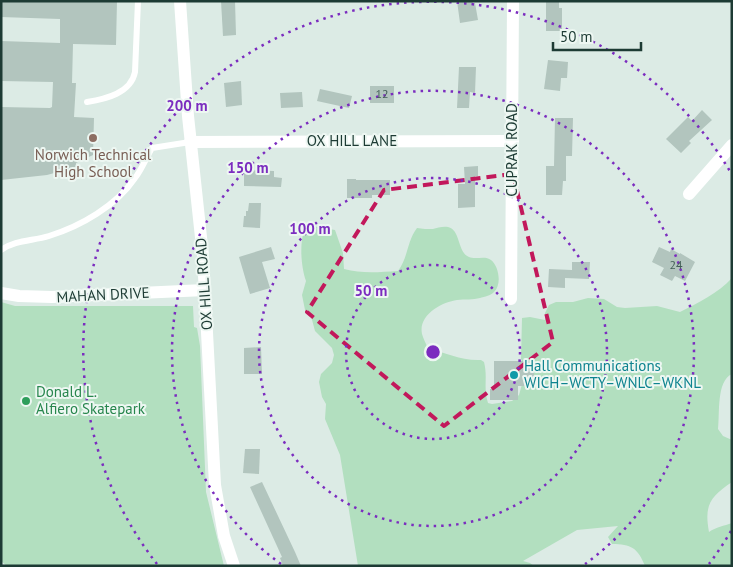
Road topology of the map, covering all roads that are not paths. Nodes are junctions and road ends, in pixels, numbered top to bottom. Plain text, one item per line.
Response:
1 (138, 1) edge
2 (180, 1) edge
3 (513, 1) edge
4 (87, 102) dead end
5 (513, 141) junction
6 (190, 142) junction
7 (732, 146) edge
8 (689, 194) dead end
9 (1, 250) edge
10 (206, 290) junction
11 (1, 293) edge
12 (511, 298) dead end
13 (234, 566) edge

1 - 4 lane
2 - 6 street, OX HILL ROAD
3 - 5 street, CUPRAK ROAD
5 - 6 street, OX HILL LANE
5 - 12 street, CUPRAK ROAD
6 - 9 lane
6 - 10 street, OX HILL ROAD
7 - 8 street
10 - 11 street, MAHAN DRIVE
10 - 13 street, OX HILL ROAD

